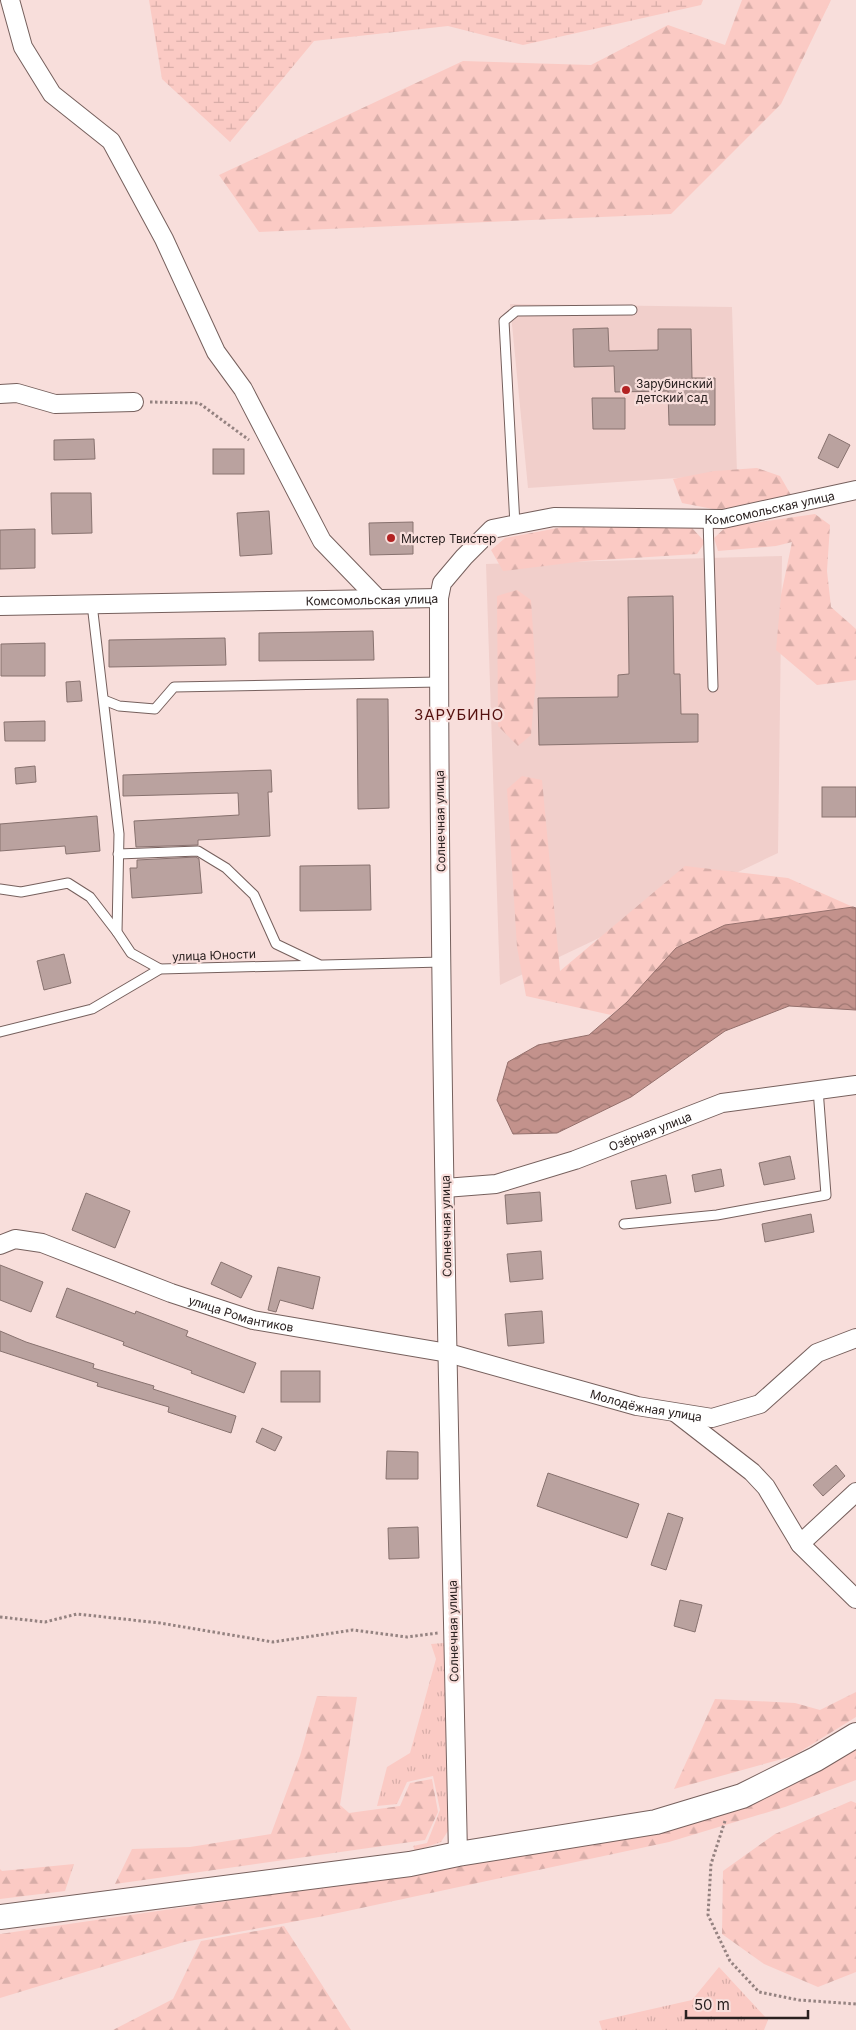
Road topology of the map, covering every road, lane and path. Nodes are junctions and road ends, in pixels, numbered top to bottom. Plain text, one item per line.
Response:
1 (10, 0) edge
2 (632, 310) dead end
3 (0, 394) edge
4 (134, 402) joint
5 (254, 444) dead end
6 (856, 490) edge
7 (708, 520) junction
8 (515, 525) junction
9 (439, 598) junction
10 (378, 599) junction
11 (92, 604) junction
12 (0, 606) edge
13 (439, 682) junction
14 (713, 687) dead end
15 (104, 700) junction
16 (118, 854) junction
17 (0, 889) edge
18 (117, 932) junction
19 (442, 962) junction
20 (321, 965) junction
21 (160, 969) junction
22 (0, 1032) edge
23 (856, 1085) edge
24 (818, 1089) junction
25 (445, 1188) junction
26 (624, 1224) dead end
27 (0, 1245) edge
28 (856, 1338) edge
29 (448, 1353) junction
30 (674, 1412) junction
31 (856, 1492) edge
32 (800, 1544) junction
33 (856, 1600) edge
34 (0, 1617) edge
35 (454, 1630) junction
36 (856, 1735) edge
37 (732, 1799) junction
38 (458, 1854) junction
39 (0, 1917) edge
40 (856, 2004) edge

1 - 10 street
2 - 8 lane
3 - 4 street
4 - 5 path
6 - 7 street, Комсомольская улица
7 - 8 street, Комсомольская улица
7 - 14 lane
8 - 9 street, Комсомольская улица
9 - 10 street, Комсомольская улица
9 - 13 street, Солнечная улица
10 - 11 street, Комсомольская улица
11 - 12 street, Комсомольская улица
11 - 15 lane
13 - 15 lane
13 - 19 street, Солнечная улица
15 - 16 lane
16 - 18 lane
16 - 20 lane
17 - 18 lane
18 - 21 lane
19 - 20 lane, улица Юности
19 - 25 street, Солнечная улица
20 - 21 lane, улица Юности
21 - 22 lane, улица Юности
23 - 24 street, Озёрная улица
24 - 25 street, Озёрная улица
24 - 26 lane
25 - 29 street, Солнечная улица
27 - 29 street, улица Романтиков
28 - 30 street, Молодёжная улица
29 - 30 street, Молодёжная улица
29 - 35 street, Солнечная улица
30 - 32 street
31 - 32 street
32 - 33 street
34 - 35 path
35 - 38 street, Солнечная улица
36 - 37 main road
37 - 38 main road
37 - 40 path
38 - 39 main road

